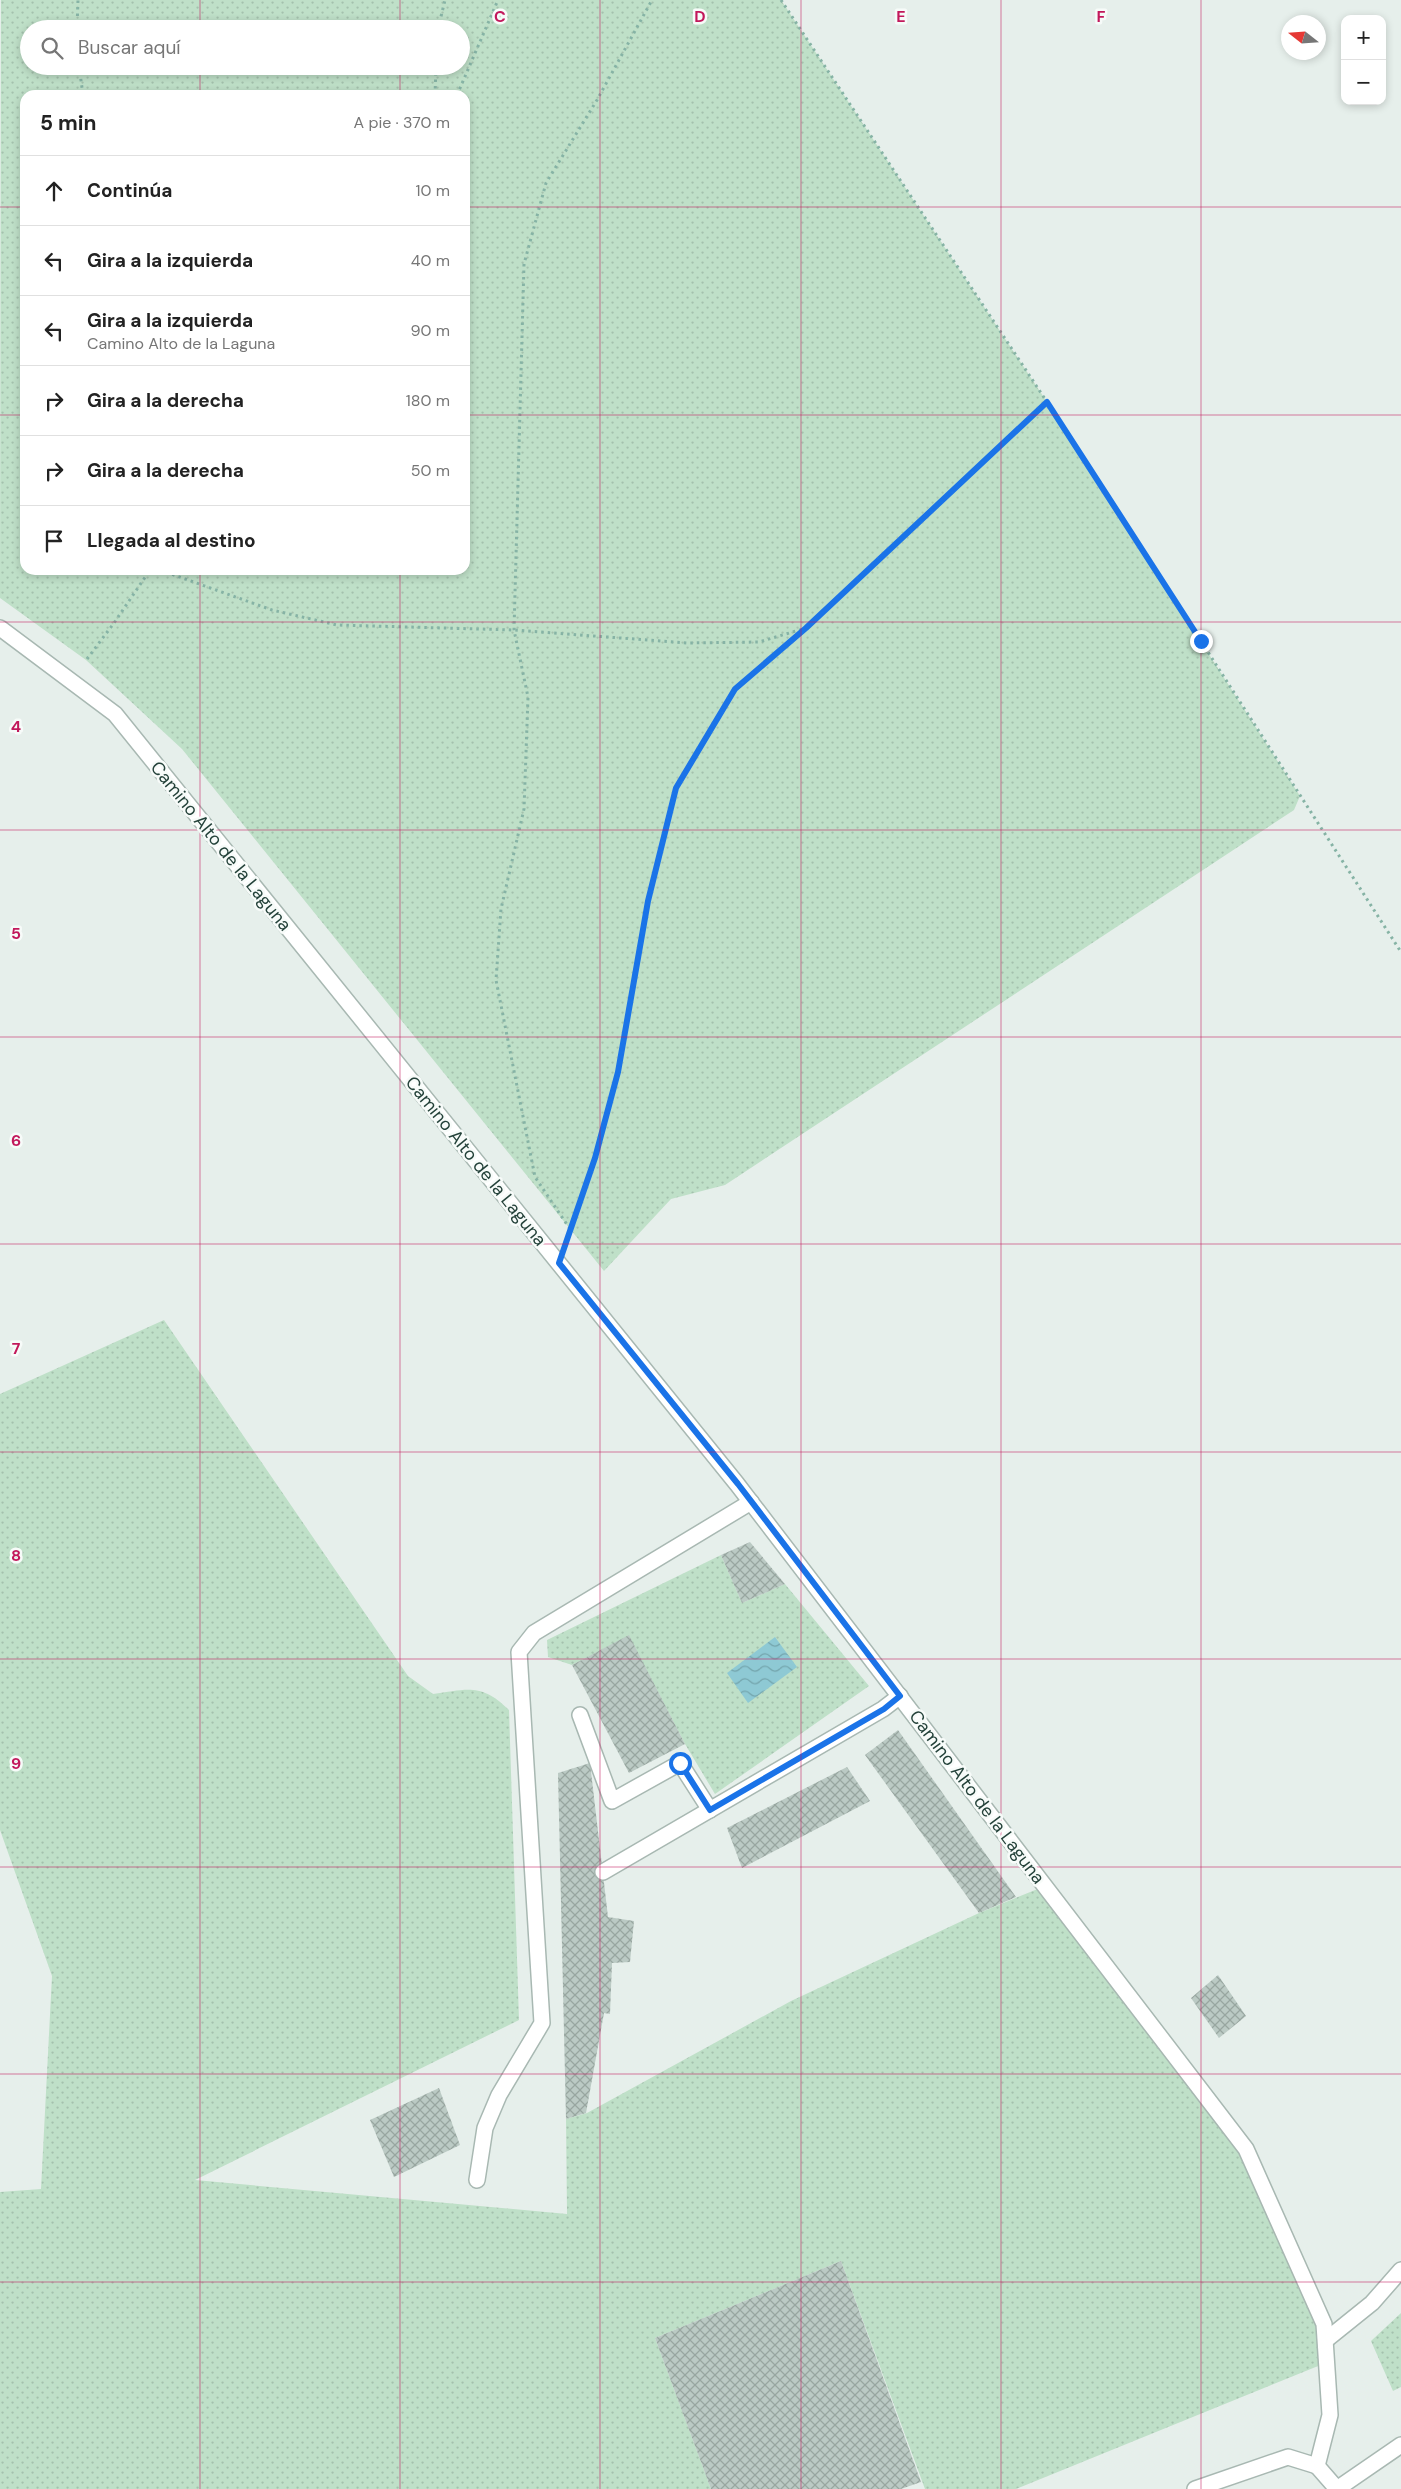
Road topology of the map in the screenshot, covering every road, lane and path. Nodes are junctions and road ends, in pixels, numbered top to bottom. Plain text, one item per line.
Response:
1 (78, 0) edge
2 (445, 0) edge
3 (498, 0) edge
4 (652, 0) edge
5 (781, 0) edge
6 (77, 20) edge
7 (440, 20) edge
8 (470, 65) edge
9 (80, 75) edge
10 (436, 75) edge
11 (466, 75) edge
12 (82, 90) edge
13 (435, 90) edge
14 (459, 90) edge
15 (1047, 402) junction
16 (147, 575) edge
17 (174, 575) edge
18 (0, 628) edge
19 (806, 628) junction
20 (514, 630) junction
21 (70, 681) junction
22 (1401, 952) edge
23 (570, 1229) junction
24 (559, 1263) junction
25 (751, 1502) junction
26 (900, 1696) junction
27 (580, 1715) dead end
28 (710, 1810) junction
29 (603, 1872) dead end
30 (477, 2180) dead end
31 (1401, 2270) edge
32 (1326, 2340) junction
33 (1401, 2445) edge
34 (1318, 2466) junction
35 (1195, 2489) edge
36 (1337, 2489) edge

1 - 6 path
2 - 7 path
3 - 8 path
4 - 20 path
5 - 15 path
9 - 12 path
10 - 13 path
11 - 14 path
15 - 19 path
15 - 22 path
16 - 21 path
17 - 20 path
18 - 21 street, Camino Alto de la Laguna
19 - 20 path
19 - 23 path
20 - 23 path
21 - 24 street, Camino Alto de la Laguna
23 - 24 path
24 - 25 street, Camino Alto de la Laguna
25 - 26 street, Camino Alto de la Laguna
25 - 30 street
26 - 28 street
26 - 32 street, Camino Alto de la Laguna
27 - 28 street
28 - 29 street
31 - 32 street
32 - 34 street, Camino Alto de la Laguna
33 - 36 street
34 - 35 street
34 - 36 street

